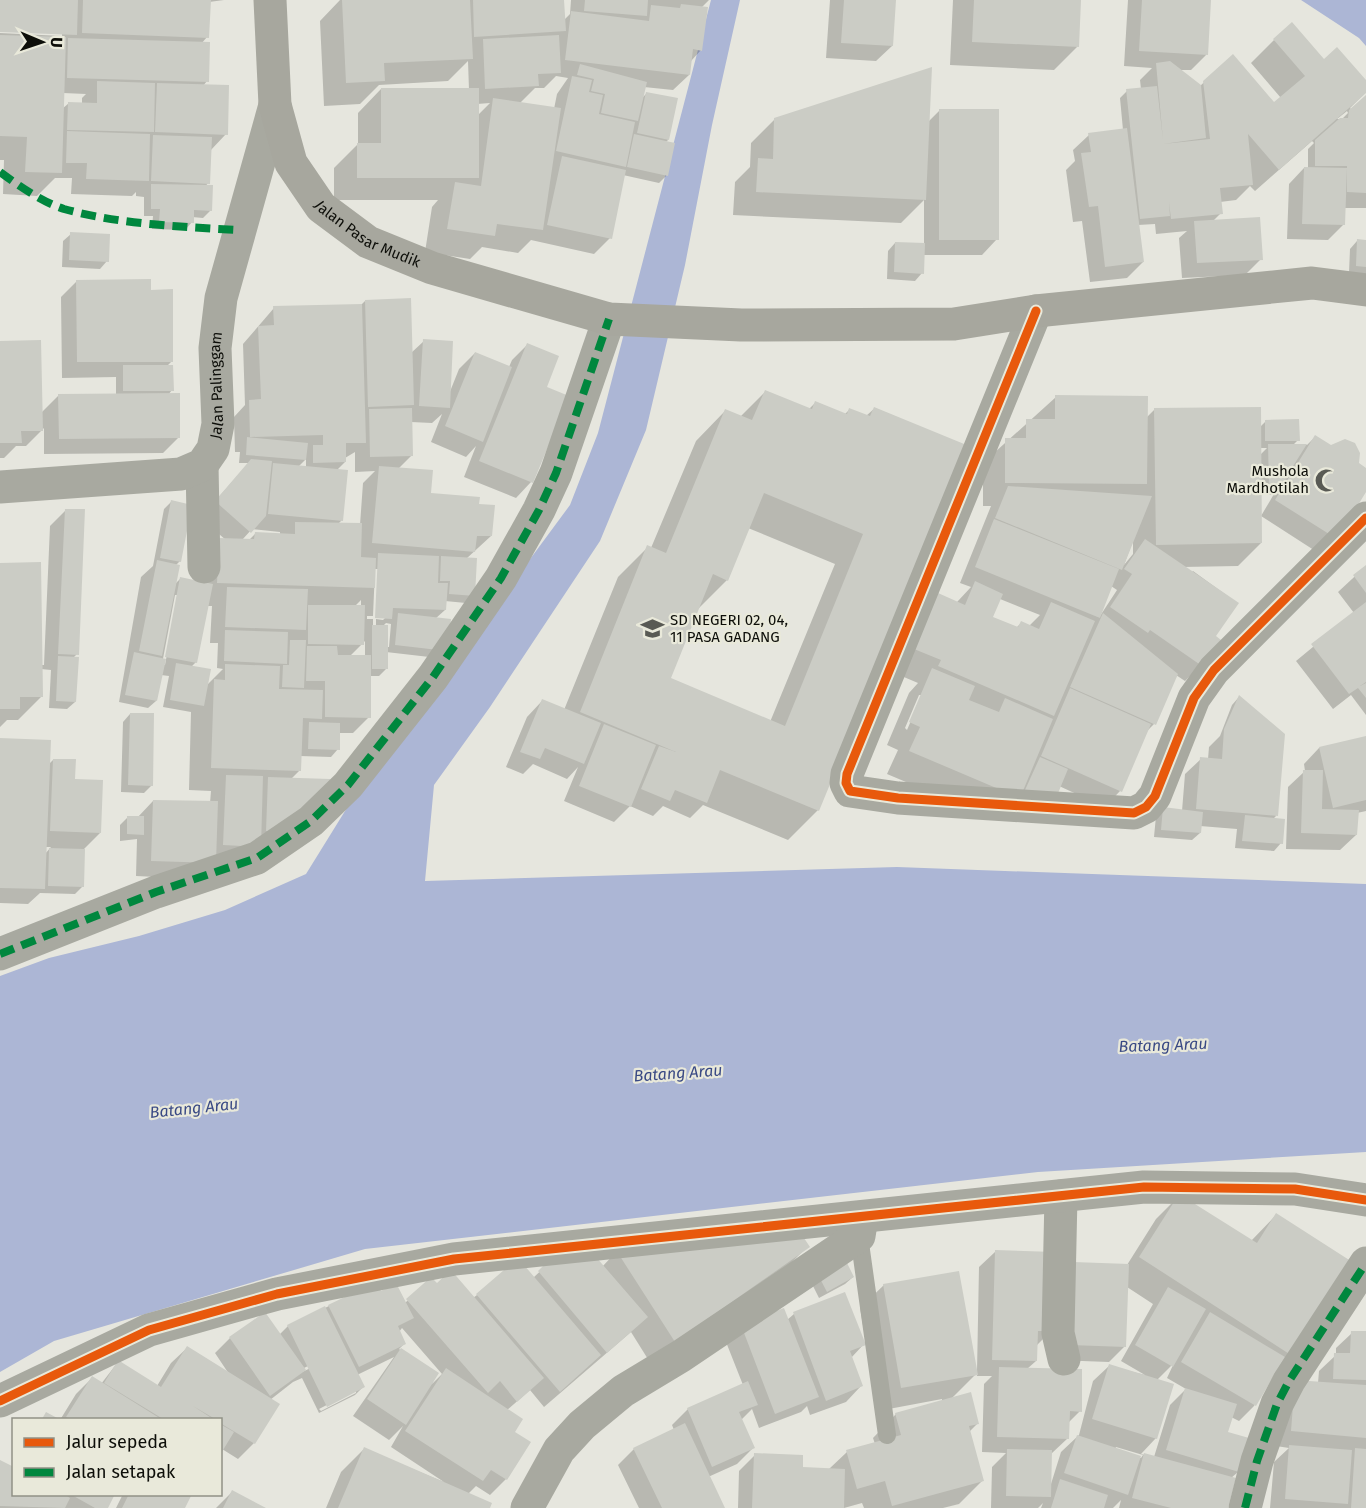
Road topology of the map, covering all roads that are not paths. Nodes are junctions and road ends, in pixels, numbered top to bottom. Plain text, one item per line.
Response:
1 (270, 0) edge
2 (275, 105) junction
3 (1366, 290) edge
4 (1036, 311) junction
5 (617, 320) junction
6 (202, 465) junction
7 (0, 487) edge
8 (1366, 518) edge
9 (204, 567) dead end
10 (0, 954) edge
11 (1061, 1196) junction
12 (1366, 1200) edge
13 (861, 1227) junction
14 (1366, 1263) edge
15 (1064, 1359) dead end
16 (0, 1401) edge
17 (887, 1435) dead end
18 (526, 1508) edge
19 (1245, 1508) edge

1 - 2 main road, Jalan Pasar Mudik
2 - 5 main road, Jalan Pasar Mudik
2 - 6 street, Jalan Palinggam
3 - 4 main road, Jalan Pasar Mudik
4 - 5 main road, Jalan Pasar Mudik
4 - 8 street
5 - 10 street
6 - 7 street
6 - 9 street
11 - 12 street
11 - 13 street
11 - 15 street
13 - 16 street
13 - 17 lane
13 - 18 street
14 - 19 street

